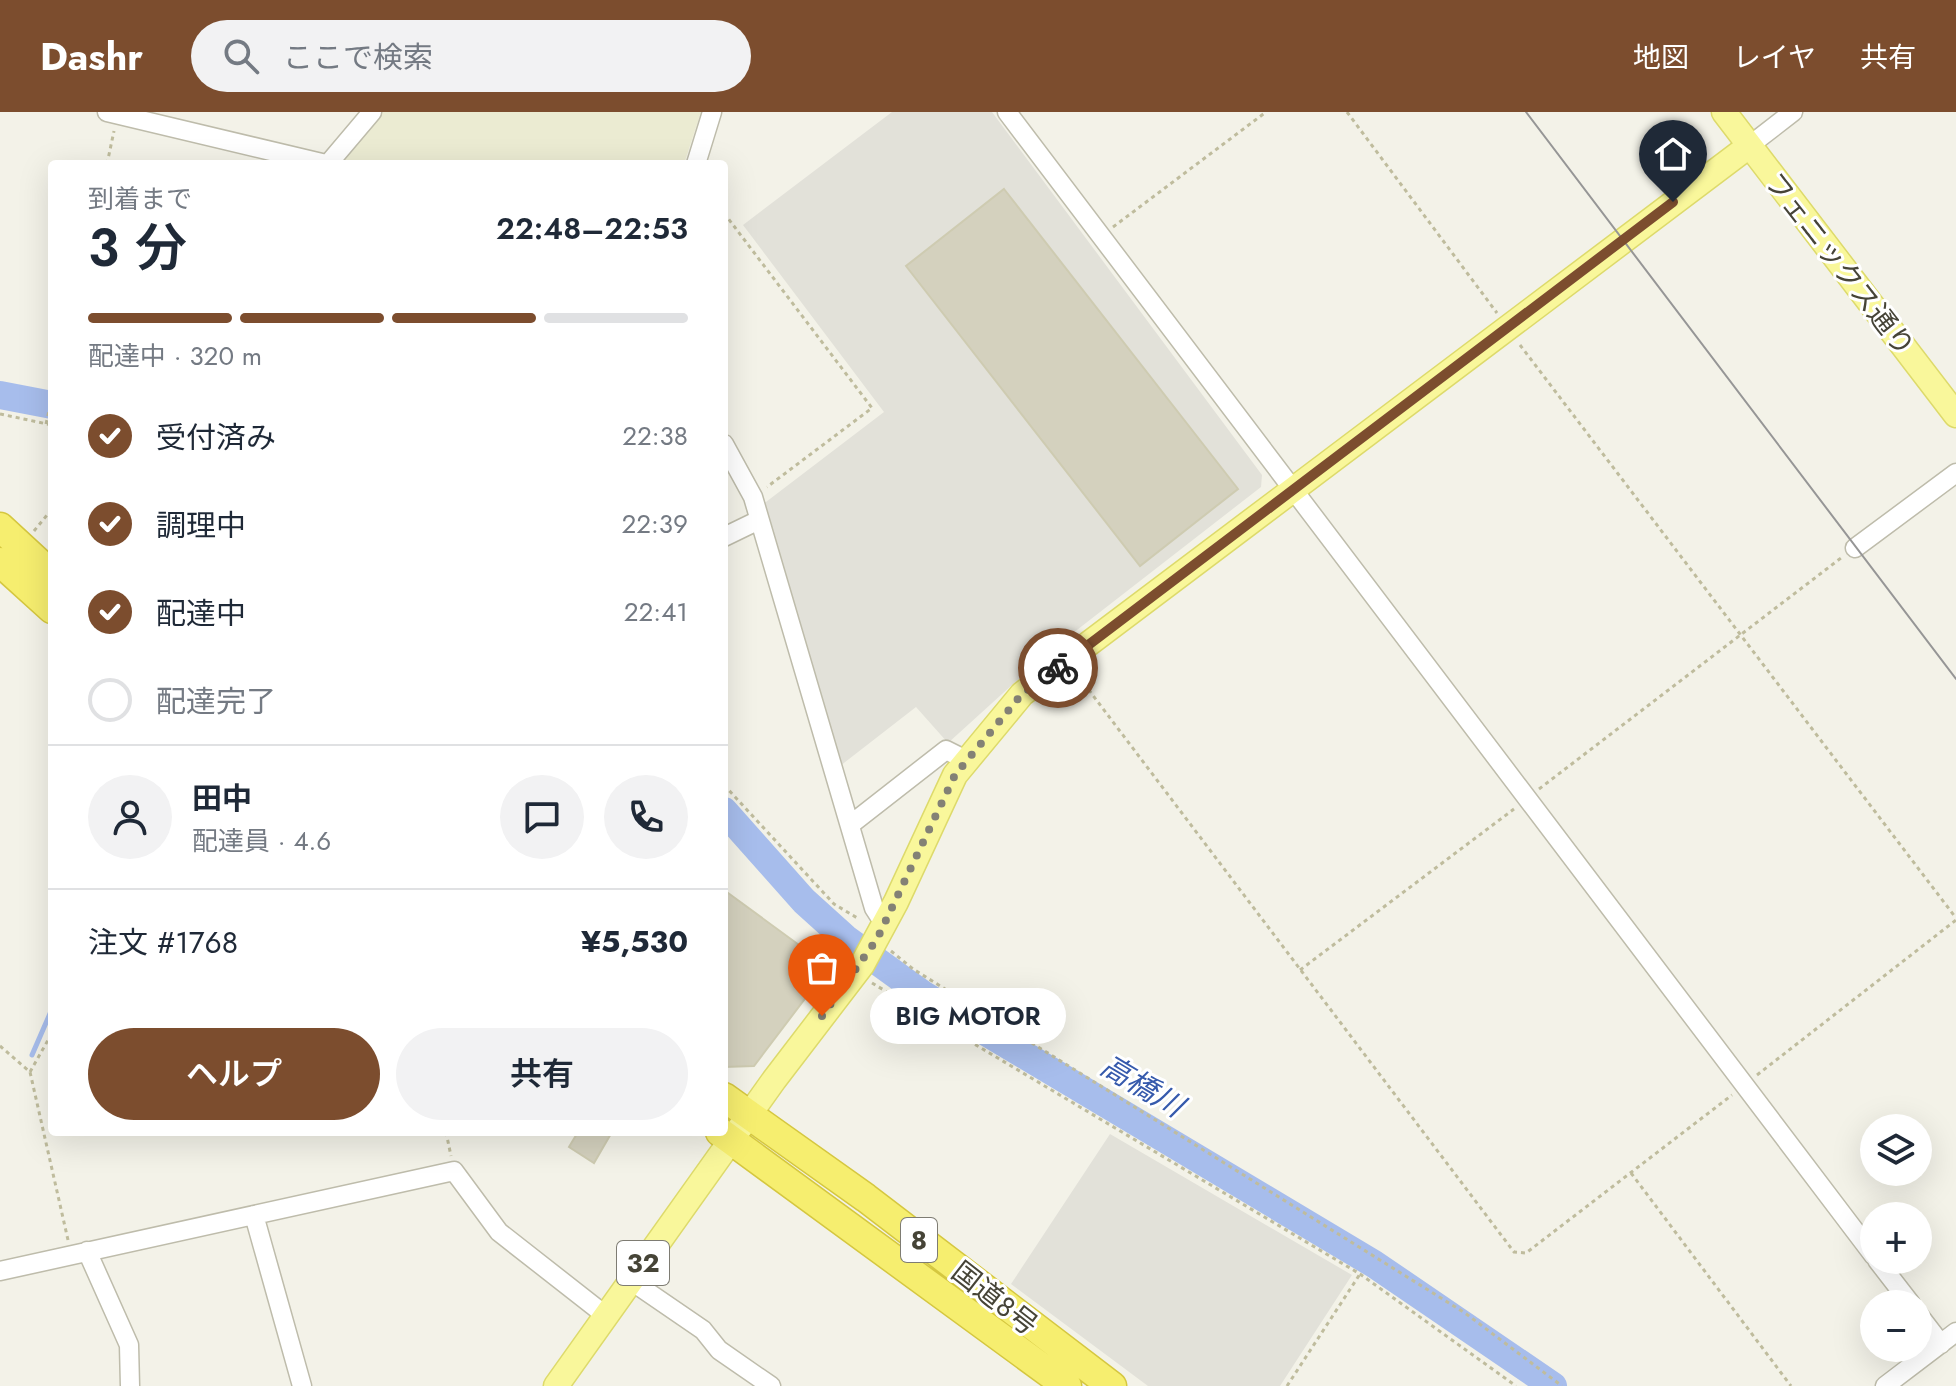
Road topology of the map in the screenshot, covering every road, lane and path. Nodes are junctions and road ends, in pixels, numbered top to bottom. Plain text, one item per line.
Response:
1 (372, 112) edge
2 (712, 112) edge
3 (1007, 112) edge
4 (1266, 112) edge
5 (1347, 112) edge
6 (1724, 112) edge
7 (1793, 112) edge
8 (113, 113) edge
9 (1749, 146) junction
10 (107, 160) edge
11 (310, 160) edge
12 (330, 160) edge
13 (697, 160) edge
14 (728, 218) edge
15 (1100, 237) junction
16 (1506, 326) junction
17 (48, 413) edge
18 (0, 414) edge
19 (1956, 415) edge
20 (46, 424) joint
21 (728, 451) edge
22 (1956, 473) edge
23 (1293, 493) junction
24 (753, 497) junction
25 (48, 514) edge
26 (759, 520) junction
27 (0, 527) edge
28 (728, 535) edge
29 (1855, 548) joint
30 (7, 563) edge
31 (48, 574) edge
32 (48, 605) edge
33 (1740, 634) junction
34 (1067, 661) junction
35 (966, 760) junction
36 (728, 789) edge
37 (1526, 799) junction
38 (850, 825) junction
39 (1956, 919) edge
40 (879, 924) junction
41 (858, 969) junction
42 (1300, 970) junction
43 (48, 1040) edge
44 (0, 1046) edge
45 (30, 1072) junction
46 (1744, 1085) junction
47 (728, 1100) edge
48 (749, 1115) junction
49 (728, 1134) edge
50 (447, 1136) edge
51 (726, 1136) edge
52 (454, 1171) junction
53 (1631, 1173) junction
54 (254, 1215) junction
55 (1860, 1237) edge
56 (80, 1254) junction
57 (0, 1271) edge
58 (1360, 1274) junction
59 (1888, 1274) edge
60 (630, 1280) junction
61 (1900, 1290) edge
62 (605, 1315) junction
63 (1932, 1325) edge
64 (1948, 1338) edge
65 (130, 1386) edge
66 (302, 1386) edge
67 (556, 1386) edge
68 (771, 1386) edge
69 (1067, 1386) edge
70 (1112, 1386) edge
71 (1287, 1386) edge
72 (1516, 1386) edge
73 (1562, 1386) edge
74 (1791, 1386) edge
75 (1885, 1386) edge

1 - 12 street
2 - 13 street
3 - 15 street
4 - 15 path
5 - 16 path
6 - 9 main road, フェニックス通り
7 - 9 street
8 - 10 path
8 - 11 street
9 - 16 main road, 32
9 - 19 main road, フェニックス通り
14 - 24 path
15 - 23 street
16 - 23 main road, 32
16 - 33 path
17 - 20 path
18 - 20 path
21 - 24 street
22 - 29 street
23 - 34 main road, 32
23 - 37 street
24 - 26 street
25 - 30 path
26 - 28 street
26 - 38 street
27 - 30 highway
29 - 33 path
30 - 31 highway
30 - 32 highway
33 - 37 path
33 - 39 path
34 - 35 main road, 32
34 - 42 path
35 - 38 street
35 - 40 main road, 32
36 - 40 path
37 - 42 path
37 - 46 street
38 - 40 street
39 - 46 path
40 - 41 main road, 32
40 - 73 path
41 - 48 main road, 32
41 - 58 path
42 - 53 path
43 - 45 path
44 - 45 path
45 - 56 path
46 - 53 path
46 - 55 street
47 - 48 highway, 国道8号 / 8
48 - 49 main road, 32
48 - 70 highway, 国道8号 / 8
50 - 52 path
51 - 60 main road, 32
51 - 69 highway, 国道8号 / 8
52 - 54 street
52 - 62 street
53 - 74 path
54 - 56 street
54 - 66 street
56 - 57 street
56 - 65 street
58 - 71 path
58 - 72 path
59 - 61 street
60 - 62 main road, 32
60 - 68 street
62 - 67 main road, 32
63 - 64 street
64 - 75 street

